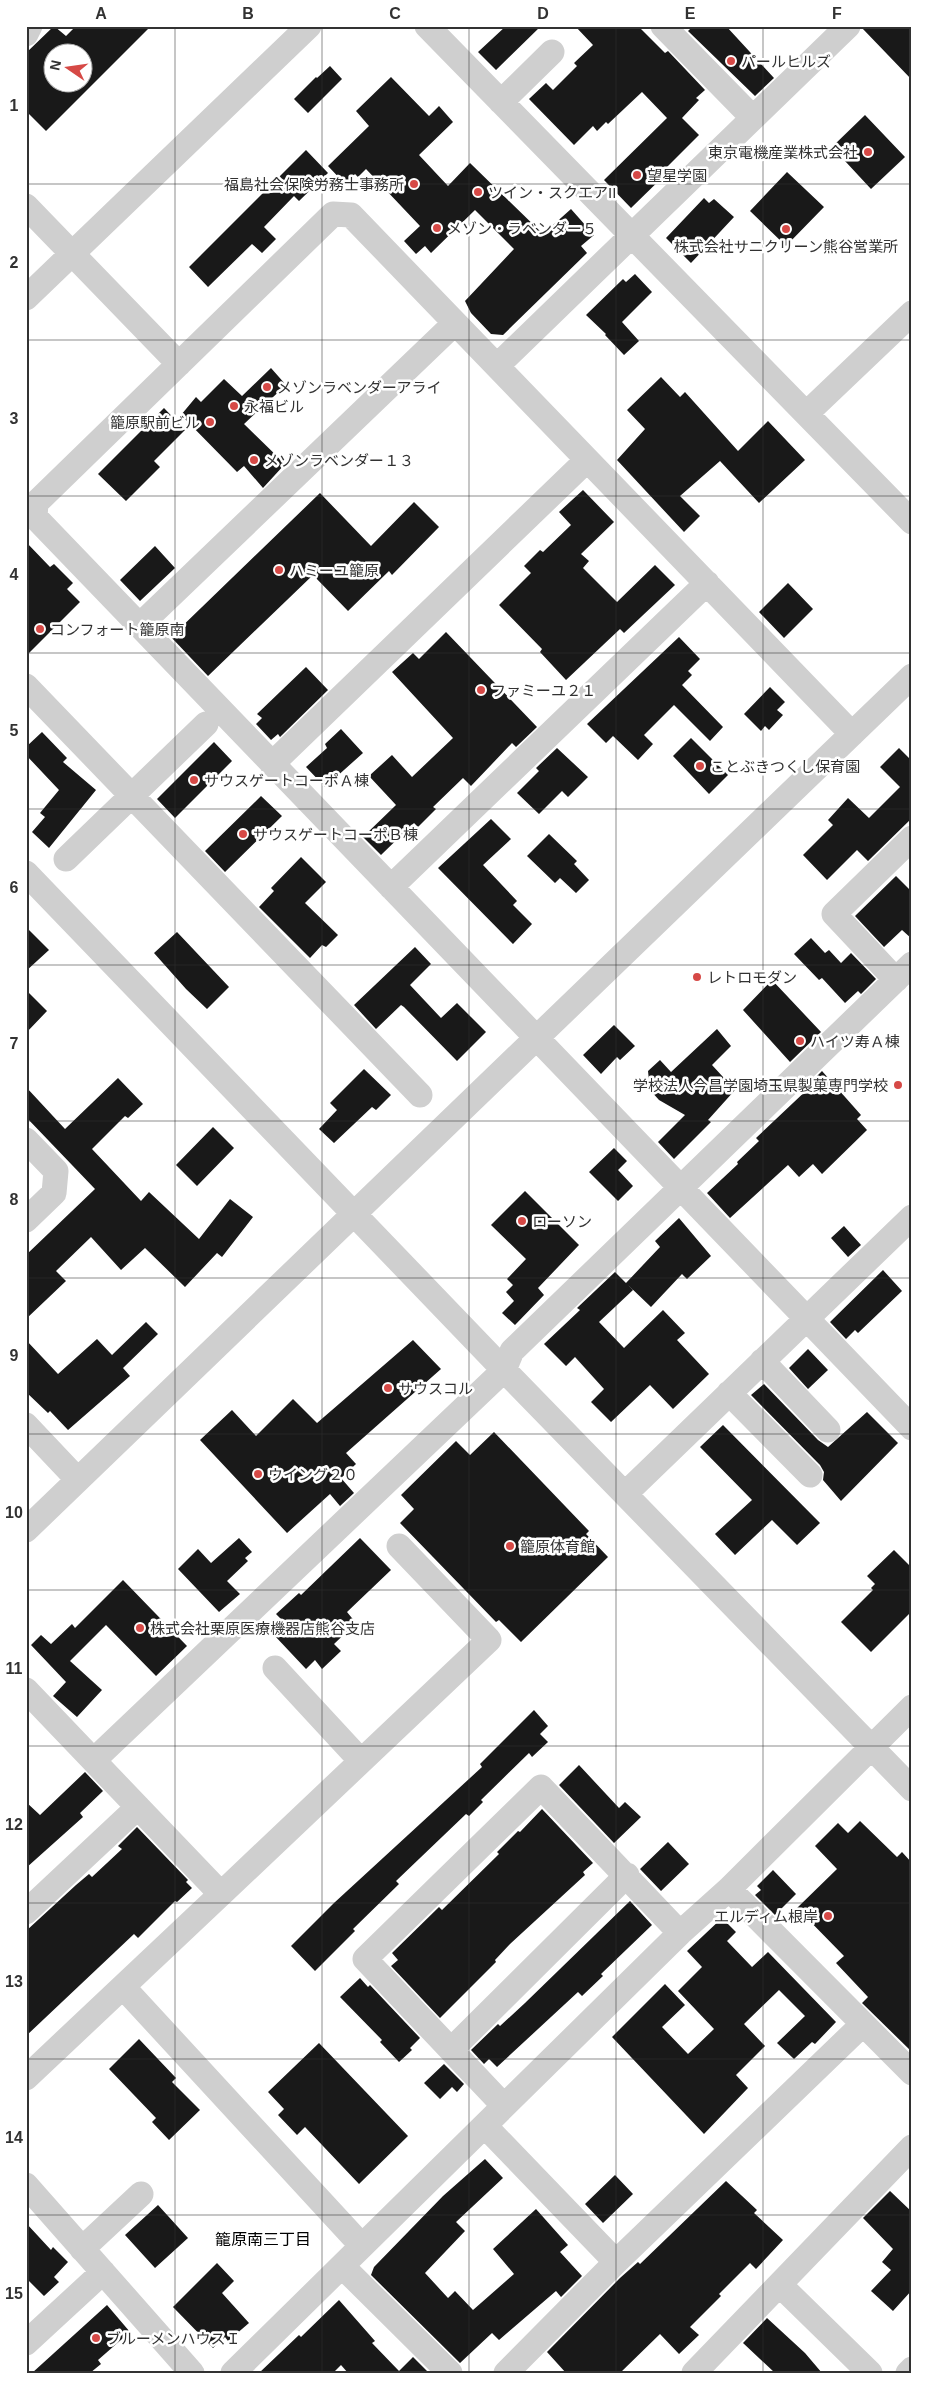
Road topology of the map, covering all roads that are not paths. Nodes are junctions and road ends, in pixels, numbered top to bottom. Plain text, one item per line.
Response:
1 (30, 26) edge
2 (309, 26) edge
3 (427, 26) edge
4 (848, 26) edge
5 (666, 27) edge
6 (26, 34) edge
7 (552, 52) dead end
8 (501, 102) junction
9 (753, 118) junction
10 (26, 206) edge
11 (631, 237) junction
12 (72, 254) junction
13 (26, 298) edge
14 (912, 313) edge
15 (456, 323) junction
16 (179, 364) junction
17 (497, 366) junction
18 (807, 413) junction
19 (588, 460) junction
20 (912, 522) edge
21 (707, 583) junction
22 (139, 626) junction
23 (912, 676) edge
24 (26, 686) edge
25 (206, 724) dead end
26 (852, 734) junction
27 (272, 764) junction
28 (131, 796) junction
29 (912, 838) edge
30 (66, 860) dead end
31 (26, 872) edge
32 (391, 888) junction
33 (904, 972) edge
34 (536, 1038) junction
35 (420, 1095) dead end
36 (26, 1140) edge
37 (679, 1187) junction
38 (356, 1214) junction
39 (912, 1217) edge
40 (26, 1220) edge
41 (806, 1319) junction
42 (762, 1361) junction
43 (504, 1370) junction
44 (729, 1393) junction
45 (26, 1425) edge
46 (912, 1428) edge
47 (828, 1430) dead end
48 (810, 1476) dead end
49 (78, 1480) junction
50 (625, 1494) junction
51 (26, 1530) edge
52 (399, 1546) dead end
53 (276, 1668) dead end
54 (26, 1690) edge
55 (912, 1707) edge
56 (871, 1747) junction
57 (94, 1760) junction
58 (361, 1761) junction
59 (912, 1789) edge
60 (138, 1807) junction
61 (626, 1875) junction
62 (729, 1889) junction
63 (221, 1894) junction
64 (26, 1912) edge
65 (680, 1933) junction
66 (124, 1988) junction
67 (863, 2024) junction
68 (452, 2049) junction
69 (912, 2073) edge
70 (26, 2078) edge
71 (504, 2106) junction
72 (485, 2126) junction
73 (912, 2147) edge
74 (26, 2185) edge
75 (141, 2194) dead end
76 (362, 2246) junction
77 (82, 2249) junction
78 (616, 2262) junction
79 (342, 2266) junction
80 (103, 2272) junction
81 (780, 2285) junction
82 (26, 2343) edge
83 (912, 2369) edge
84 (192, 2373) edge
85 (233, 2373) edge
86 (450, 2373) edge
87 (506, 2373) edge
88 (694, 2373) edge
89 (870, 2373) edge
90 (908, 2373) edge

1 - 6 street
2 - 12 street
3 - 8 street
4 - 9 street
5 - 9 street
7 - 8 street
8 - 11 street
9 - 11 street
10 - 12 street
11 - 17 street
11 - 18 street
12 - 13 street
12 - 16 street
14 - 18 street
15 - 16 street
15 - 17 street
15 - 22 street
16 - 22 street
17 - 19 street
18 - 20 street
19 - 21 street
19 - 27 street
21 - 26 street
21 - 32 street
22 - 27 street
23 - 26 street
24 - 28 street
25 - 28 street
26 - 34 street
27 - 32 street
28 - 30 street
28 - 35 street
29 - 33 street
31 - 38 street
32 - 34 street
33 - 37 street
34 - 37 street
34 - 38 street
36 - 40 street
37 - 41 street
37 - 43 street
38 - 43 street
38 - 49 street
39 - 41 street
41 - 42 street
41 - 46 street
42 - 44 street
42 - 47 street
43 - 50 street
43 - 57 street
44 - 48 street
44 - 50 street
45 - 49 street
49 - 51 street
50 - 56 street
52 - 58 street
53 - 58 street
54 - 57 street
55 - 56 street
56 - 59 street
56 - 62 street
57 - 60 street
58 - 63 street
60 - 63 street
60 - 64 street
61 - 65 street
61 - 68 street
61 - 68 street
62 - 65 street
62 - 67 street
63 - 66 street
65 - 71 street
66 - 70 street
66 - 76 street
67 - 69 street
67 - 78 street
68 - 71 street
71 - 72 street
72 - 76 street
72 - 78 street
73 - 81 street
74 - 77 street
75 - 77 street
76 - 79 street
77 - 80 street
78 - 87 street
79 - 85 street
79 - 86 street
80 - 82 street
80 - 84 street
81 - 88 street
81 - 89 street
83 - 90 street

